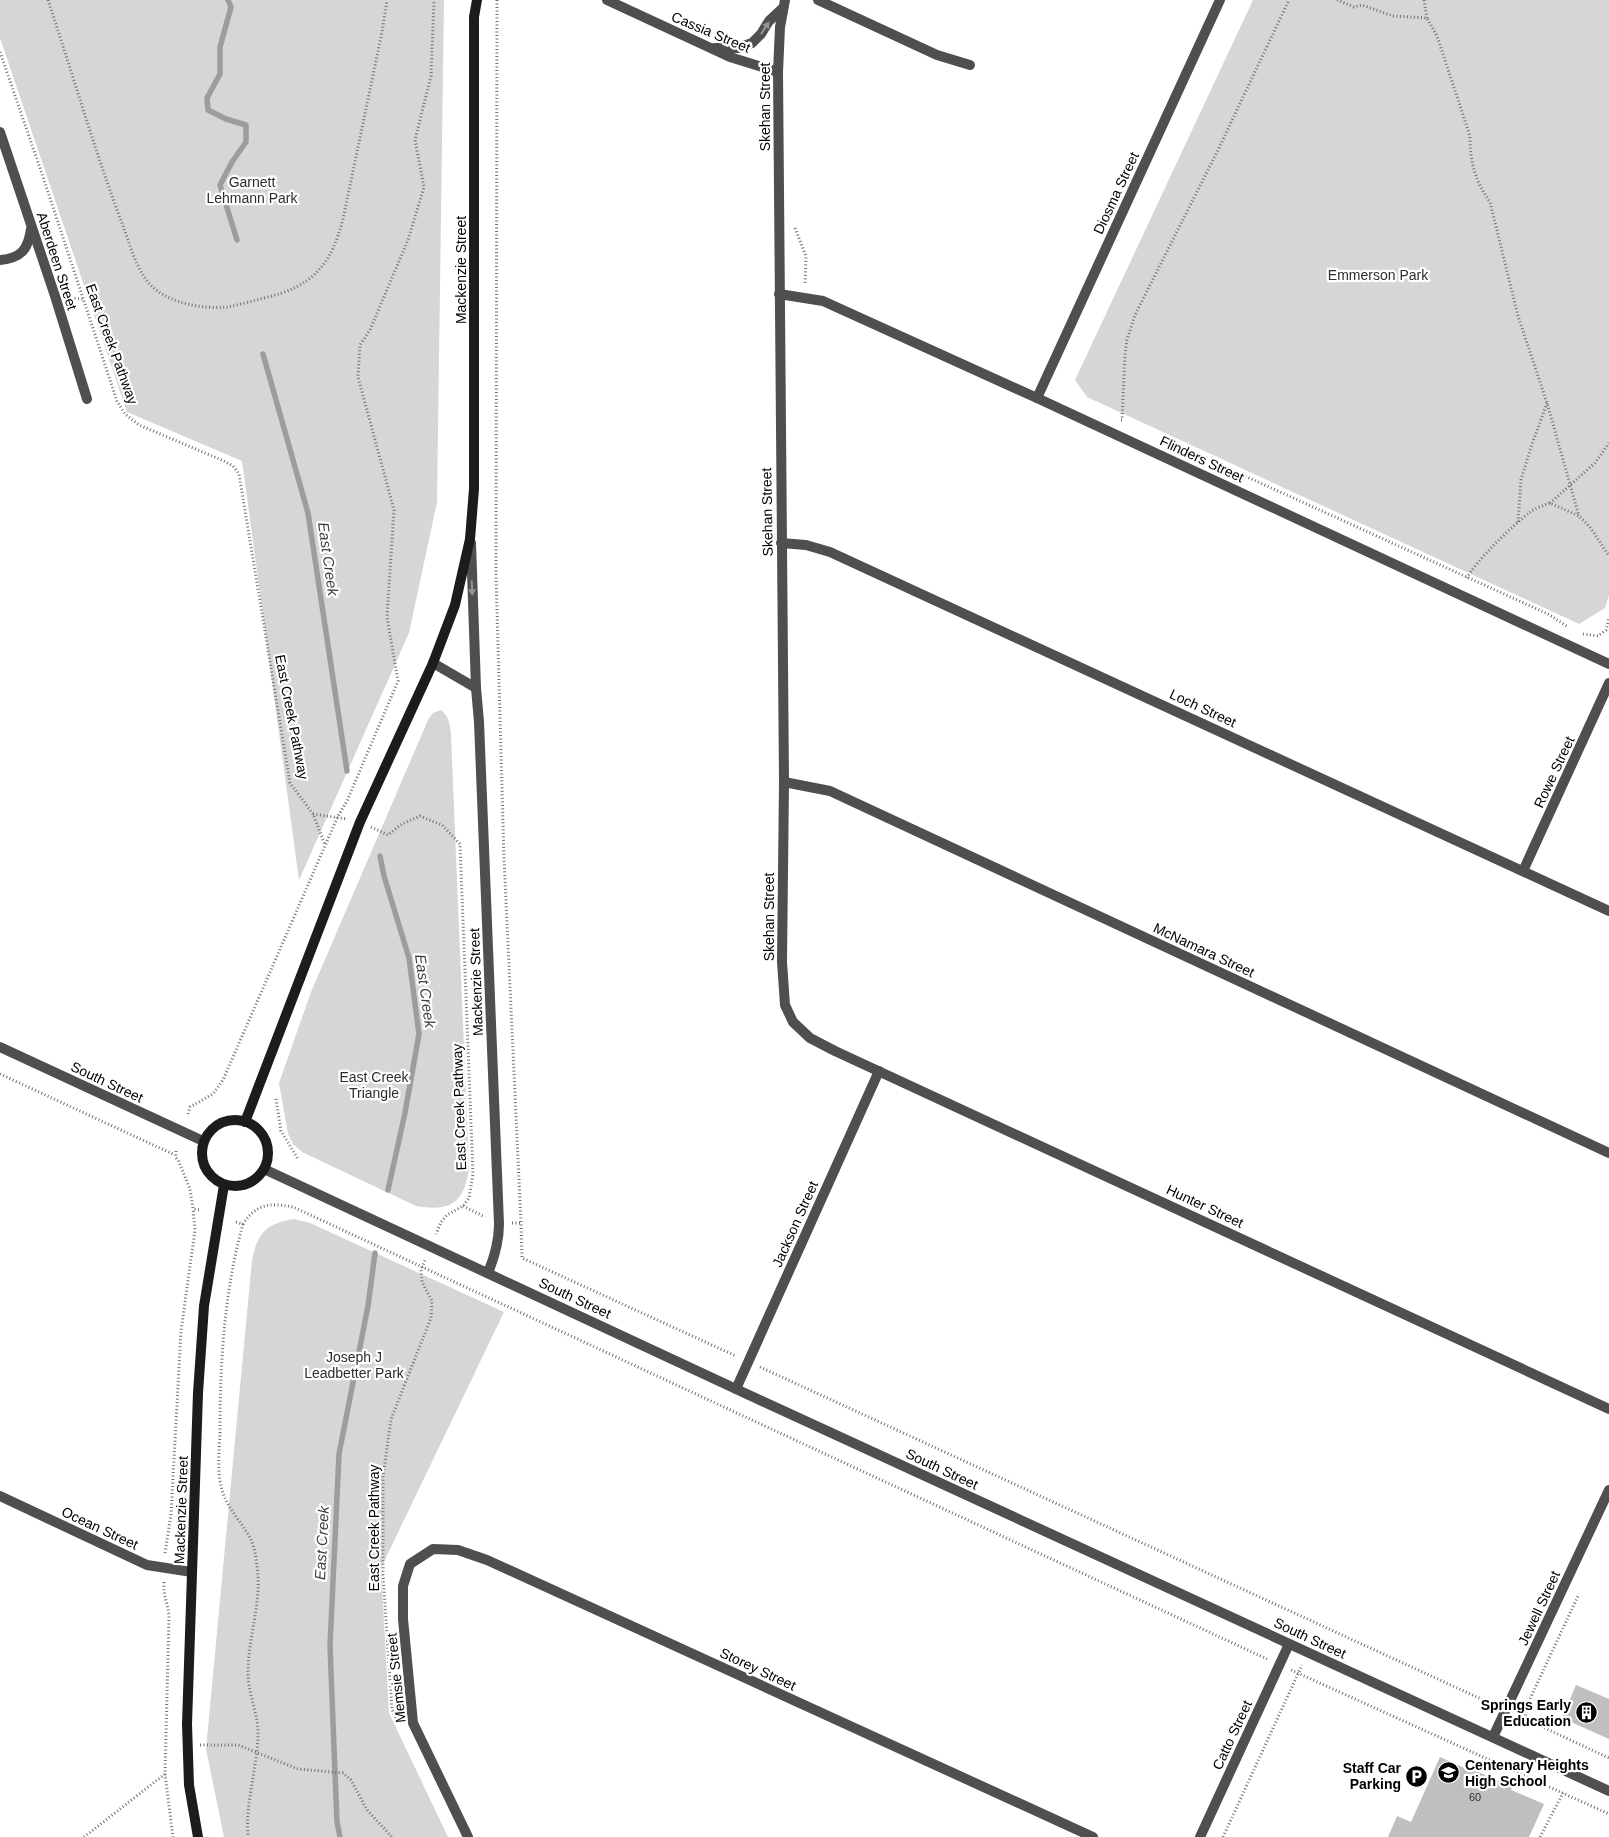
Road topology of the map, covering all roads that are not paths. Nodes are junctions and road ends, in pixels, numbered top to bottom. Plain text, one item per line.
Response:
1 (477, 0) edge
2 (607, 0) edge
3 (818, 0) edge
4 (1220, 0) edge
5 (784, 4) edge
6 (711, 48) junction
7 (970, 65) dead end
8 (778, 72) junction
9 (0, 132) edge
10 (31, 226) junction
11 (0, 260) edge
12 (779, 294) junction
13 (1037, 398) junction
14 (87, 399) dead end
15 (470, 540) junction
16 (781, 544) junction
17 (433, 663) junction
18 (1609, 664) edge
19 (1609, 683) edge
20 (476, 688) junction
21 (784, 782) junction
22 (1523, 871) junction
23 (1609, 911) edge
24 (793, 1022) joint
25 (0, 1047) edge
26 (879, 1071) junction
27 (245, 1122) junction
28 (203, 1141) junction
29 (1609, 1153) edge
30 (264, 1169) junction
31 (224, 1185) junction
32 (488, 1273) junction
33 (736, 1389) junction
34 (1609, 1409) edge
35 (1609, 1490) edge
36 (0, 1496) edge
37 (410, 1564) joint
38 (192, 1572) junction
39 (1289, 1644) junction
40 (1493, 1738) junction
41 (1609, 1791) edge
42 (198, 1837) edge
43 (468, 1837) edge
44 (1093, 1837) edge
45 (1200, 1837) edge

1 - 15 main road, Mackenzie Street
2 - 6 street, Cassia Street
3 - 7 street
4 - 13 street, Diosma Street
6 -> 5 street
5 - 8 street, Skehan Street
6 - 8 street, Cassia Street
8 - 12 street, Skehan Street
9 - 10 street, Aberdeen Street
10 - 11 street
10 - 14 street, Aberdeen Street
12 - 13 street, Flinders Street
12 - 16 street, Skehan Street
13 - 18 street, Flinders Street
15 - 17 main road, Mackenzie Street
15 -> 20 street, Mackenzie Street
16 - 21 street, Skehan Street
16 - 22 street, Loch Street
17 - 20 street
17 - 27 main road, Mackenzie Street
19 - 22 street, Rowe Street
20 - 32 street, Mackenzie Street
21 - 24 street, Skehan Street
21 - 29 street, McNamara Street
22 - 23 street, Loch Street
24 - 26 street, Hunter Street
25 - 28 street, South Street
26 - 33 street, Jackson Street
26 - 34 street, Hunter Street
27 - 28 main road
27 - 30 main road
28 - 31 main road
30 - 31 main road
30 - 32 street, South Street
31 - 38 main road, Mackenzie Street
32 - 33 street, South Street
33 - 39 street, South Street
35 - 40 street, Jewell Street
36 - 38 street, Ocean Street
37 - 43 street, Memsie Street
37 - 44 street, Storey Street
38 - 42 main road, Mackenzie Street
39 - 40 street, South Street
39 - 45 street, Catto Street
40 - 41 street, South Street

